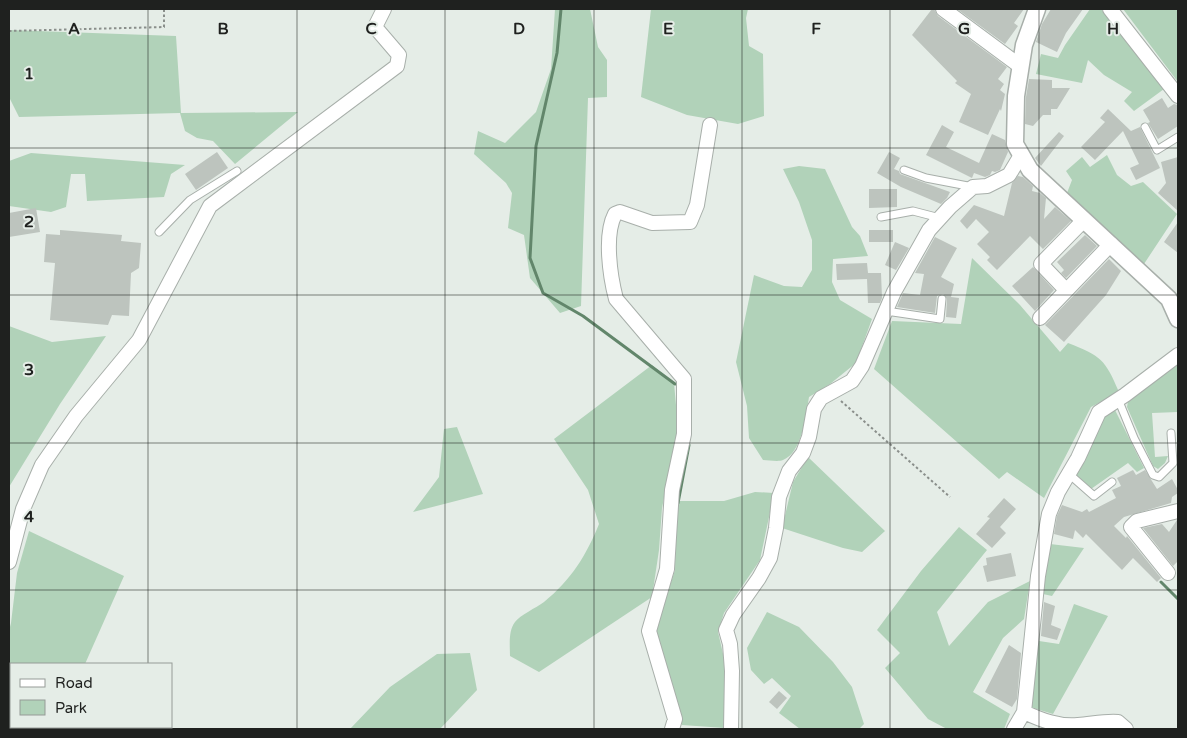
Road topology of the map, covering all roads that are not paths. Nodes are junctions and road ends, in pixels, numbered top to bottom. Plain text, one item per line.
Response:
1 (384, 9) edge
2 (943, 9) edge
3 (1038, 9) edge
4 (1110, 9) edge
5 (1020, 66) junction
6 (1178, 96) edge
7 (710, 125) dead end
8 (1145, 126) dead end
9 (1178, 137) edge
10 (1021, 155) junction
11 (904, 170) dead end
12 (237, 171) dead end
13 (973, 187) junction
14 (880, 216) dead end
15 (940, 218) junction
16 (1084, 220) junction
17 (159, 232) dead end
18 (1111, 244) junction
19 (1066, 290) junction
20 (942, 299) dead end
21 (886, 311) junction
22 (1040, 318) dead end
23 (1178, 319) edge
24 (1178, 355) edge
25 (1118, 400) junction
26 (1171, 433) dead end
27 (1069, 474) junction
28 (1112, 482) dead end
29 (1178, 511) edge
30 (9, 562) edge
31 (1168, 573) dead end
32 (1024, 712) junction
33 (672, 729) edge
34 (731, 729) edge
35 (1014, 729) edge
36 (1126, 729) edge

1 - 30 street
2 - 5 street
3 - 5 street
4 - 6 street
5 - 10 street
7 - 33 street
8 - 9 lane
10 - 13 street
10 - 16 street
11 - 13 lane
12 - 17 lane
13 - 15 street
14 - 15 lane
15 - 21 street
16 - 18 street
16 - 19 street
18 - 19 street
18 - 23 street
19 - 22 street
20 - 21 lane
21 - 34 street
24 - 25 street
25 - 26 lane
25 - 27 street
27 - 28 lane
27 - 32 street
29 - 31 street
32 - 35 street
32 - 36 street

